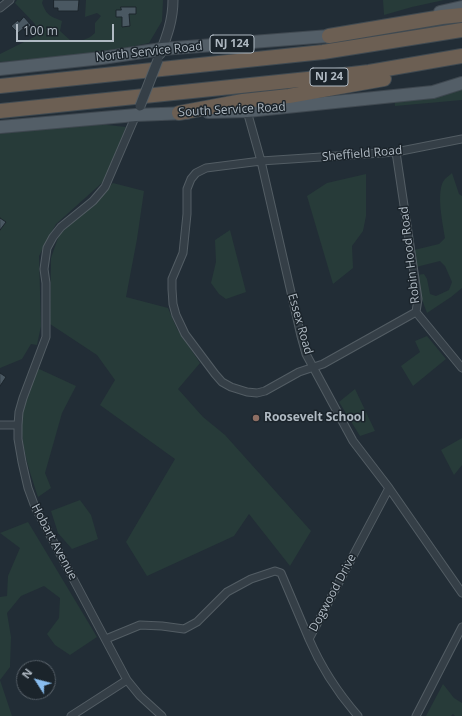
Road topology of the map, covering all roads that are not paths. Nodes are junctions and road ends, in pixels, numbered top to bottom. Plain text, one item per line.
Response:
1 (10, 0) edge
2 (172, 0) edge
3 (462, 7) edge
4 (0, 8) edge
5 (462, 15) edge
6 (462, 30) edge
7 (329, 36) junction
8 (160, 54) junction
9 (462, 57) edge
10 (0, 69) edge
11 (462, 83) edge
12 (0, 86) edge
13 (0, 111) edge
14 (138, 111) junction
15 (247, 111) junction
16 (179, 113) junction
17 (0, 127) edge
18 (462, 139) edge
19 (396, 152) junction
20 (261, 161) junction
21 (416, 312) junction
22 (313, 367) junction
23 (462, 368) edge
24 (0, 424) edge
25 (18, 425) junction
26 (390, 488) junction
27 (462, 592) edge
28 (462, 627) edge
29 (106, 638) junction
30 (309, 639) junction
31 (128, 680) junction
32 (71, 716) edge
33 (162, 716) edge
34 (358, 716) edge
35 (416, 716) edge

1 - 4 street
2 - 8 street
3 - 7 main road, North Service Road / NJ 124
5 - 7 highway
6 - 12 highway, NJ 24
7 - 8 main road, North Service Road / NJ 124
8 - 10 main road, North Service Road / NJ 124
8 - 14 street, bridge
9 - 13 highway, NJ 24
9 - 16 highway
11 - 15 main road, South Service Road
14 - 16 main road, South Service Road
14 - 17 main road, South Service Road
14 - 25 street, Hobart Avenue
15 - 16 main road, South Service Road
15 - 20 street, Essex Road
18 - 19 street, Sheffield Road
19 - 20 street, Sheffield Road
19 - 21 street, Robin Hood Road
20 - 22 street, Essex Road
20 - 22 street, Sheffield Road
21 - 22 street, Robin Hood Road
21 - 23 street
22 - 26 street, Essex Road
24 - 25 street
25 - 29 street, Hobart Avenue
26 - 27 street, Essex Road
26 - 30 street, Dogwood Drive
28 - 35 street
29 - 30 street
29 - 31 street, Hobart Avenue
30 - 34 street, Dogwood Drive
31 - 32 street
31 - 33 street, Hobart Avenue

